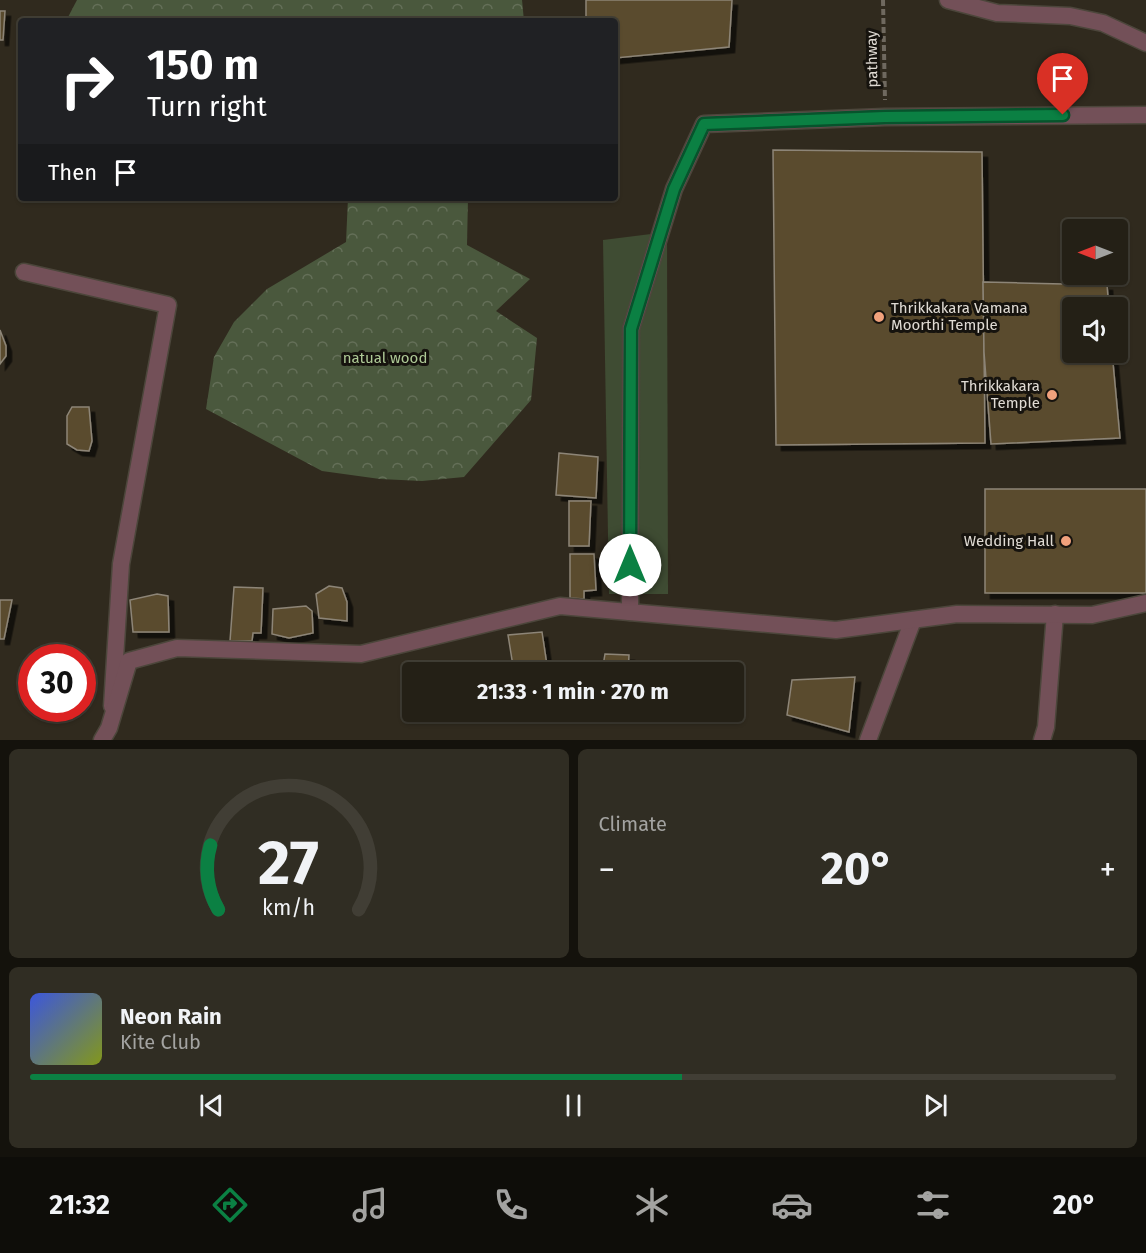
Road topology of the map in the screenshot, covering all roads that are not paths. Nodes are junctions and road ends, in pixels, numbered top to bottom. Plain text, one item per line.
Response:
1 (948, 0) edge
2 (1146, 43) edge
3 (1146, 115) edge
4 (24, 272) dead end
5 (1146, 603) edge
6 (630, 612) junction
7 (1055, 614) junction
8 (913, 620) junction
9 (111, 719) junction
10 (102, 740) edge
11 (868, 740) edge
12 (1041, 740) edge

1 - 2 street
3 - 6 street
4 - 9 street
5 - 7 street
6 - 8 street
6 - 9 street
7 - 8 street
7 - 12 street
8 - 11 street
9 - 10 street

